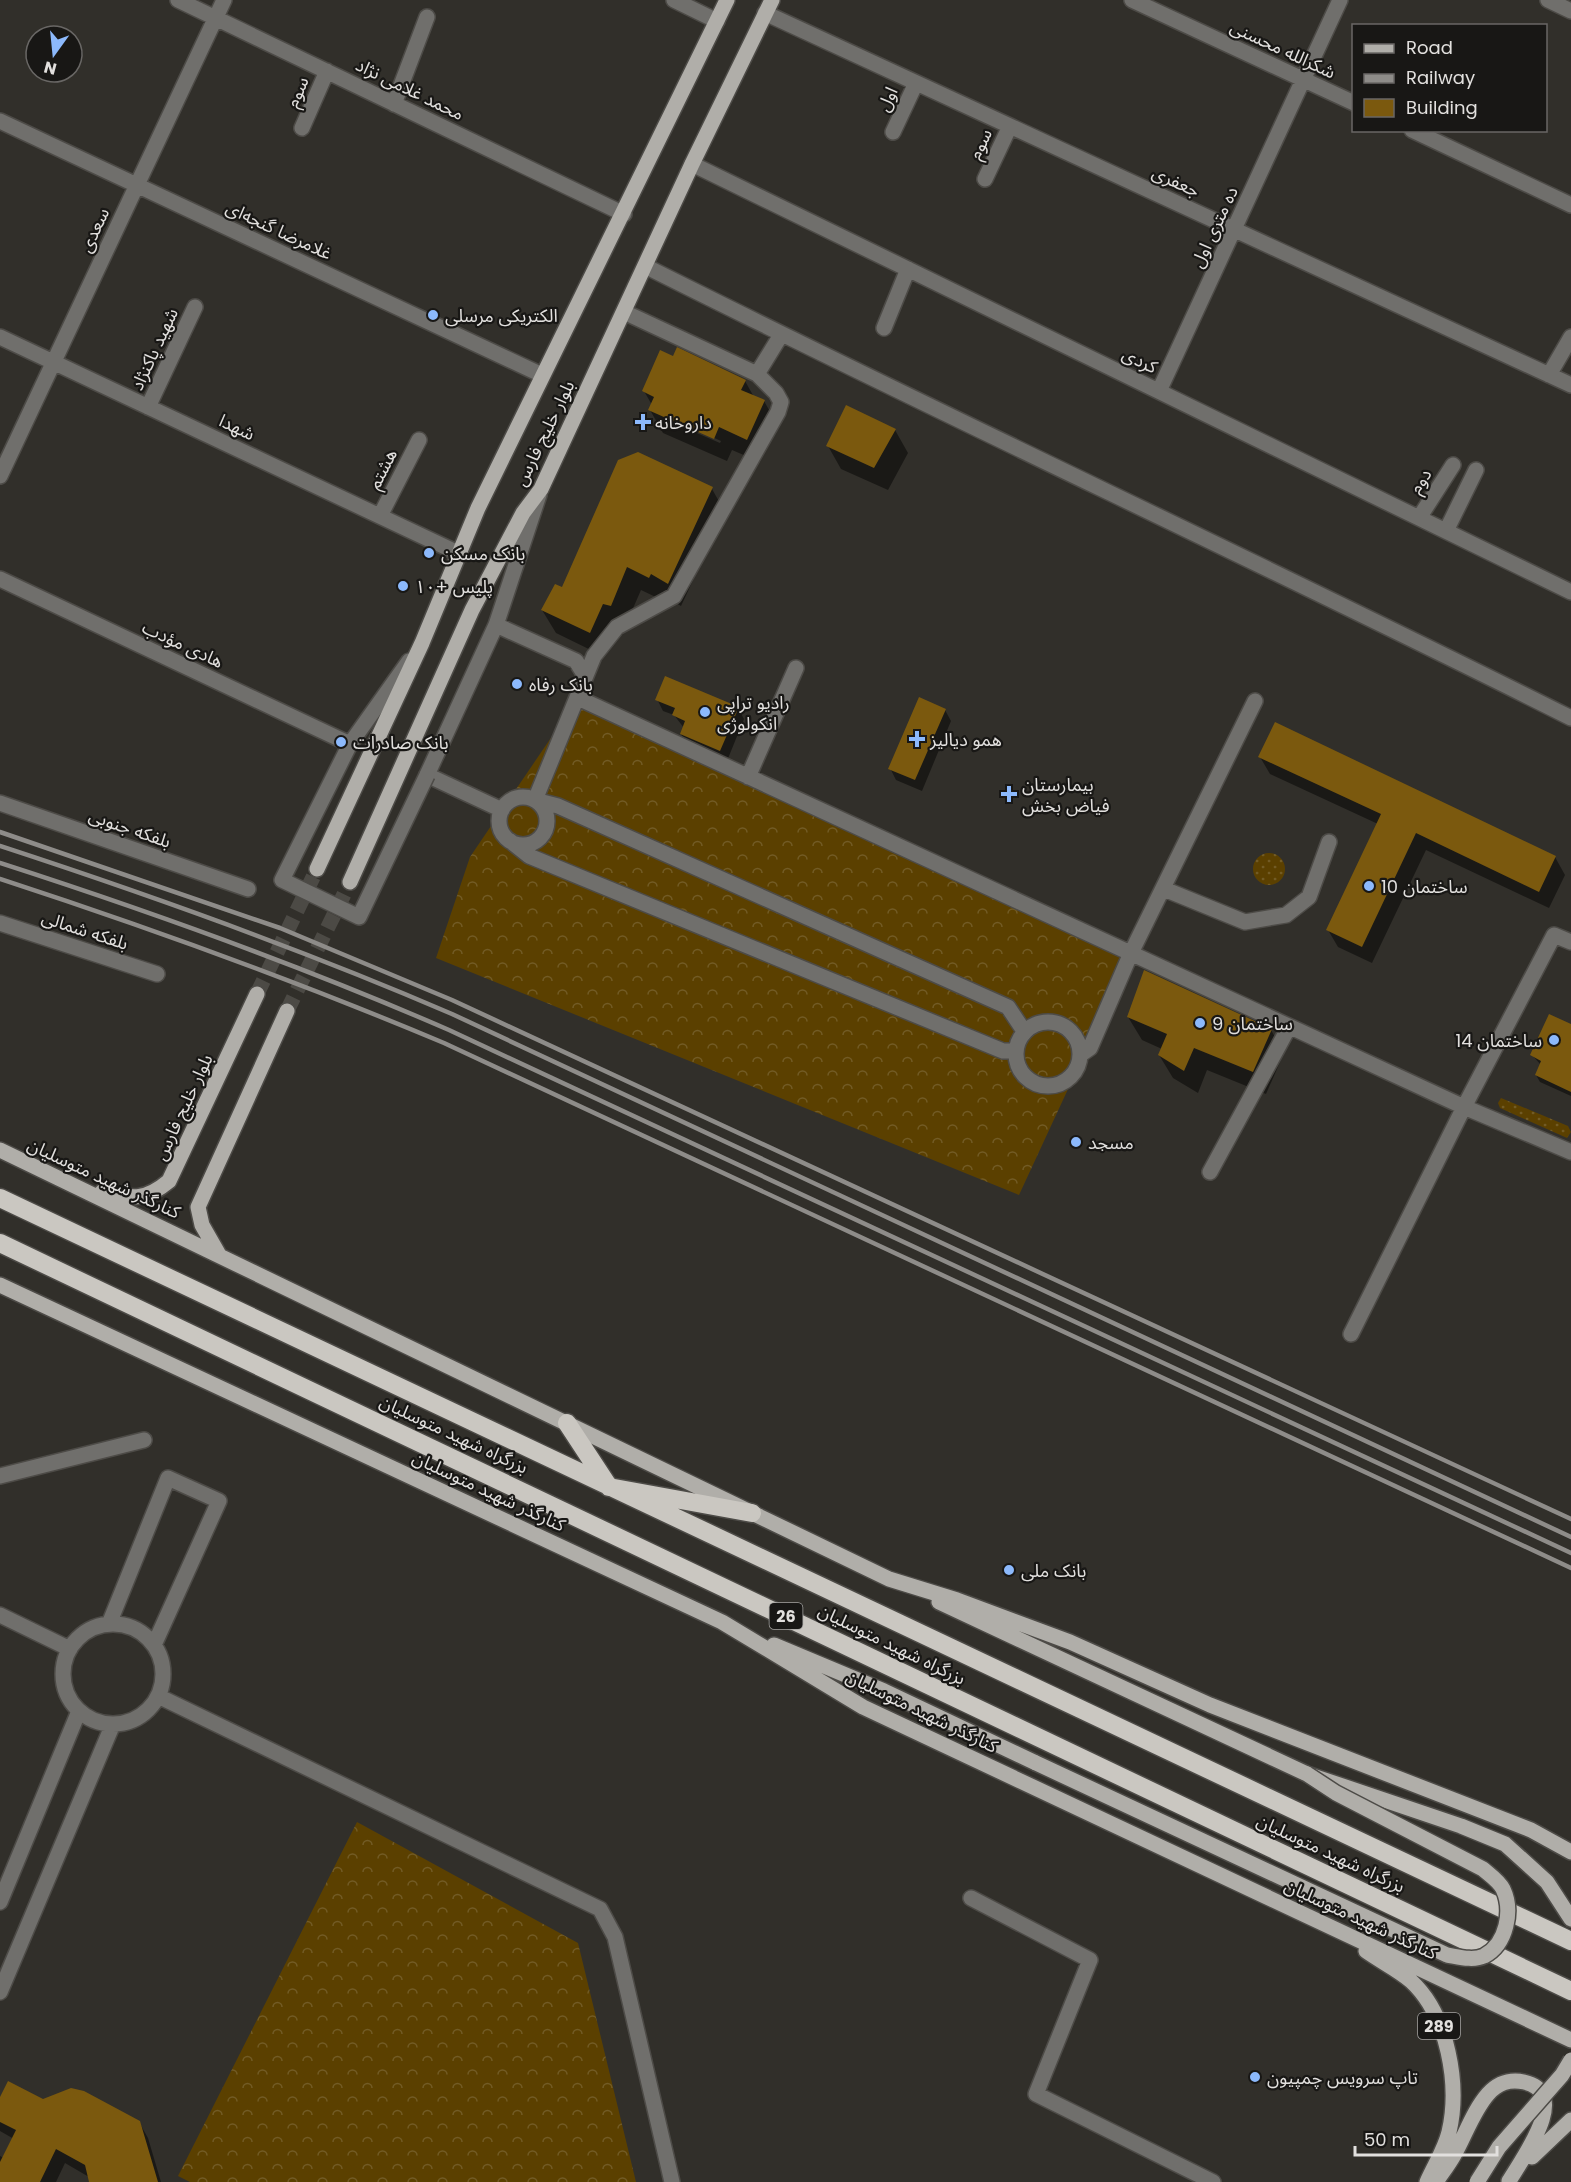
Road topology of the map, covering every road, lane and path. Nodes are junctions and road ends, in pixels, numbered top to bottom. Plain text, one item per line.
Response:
1 (178, 0) edge
2 (224, 0) edge
3 (674, 0) edge
4 (727, 0) edge
5 (1132, 0) edge
6 (1340, 0) edge
7 (1548, 0) edge
8 (769, 7) edge
9 (1571, 11) edge
10 (427, 17) dead end
11 (215, 18) junction
12 (717, 21) junction
13 (327, 71) junction
14 (1303, 80) junction
15 (916, 83) junction
16 (1352, 103) edge
17 (394, 104) junction
18 (0, 121) edge
19 (1010, 126) junction
20 (302, 128) dead end
21 (893, 132) dead end
22 (1416, 132) edge
23 (692, 164) junction
24 (985, 179) dead end
25 (137, 185) junction
26 (1571, 205) edge
27 (624, 214) junction
28 (1234, 230) junction
29 (645, 266) junction
30 (908, 269) junction
31 (195, 307) dead end
32 (624, 312) junction
33 (884, 328) dead end
34 (781, 335) junction
35 (0, 337) edge
36 (1571, 337) edge
37 (54, 362) junction
38 (758, 374) junction
39 (542, 375) junction
40 (1549, 375) junction
41 (1571, 385) edge
42 (1159, 391) junction
43 (148, 407) junction
44 (419, 440) dead end
45 (1453, 465) dead end
46 (1476, 470) dead end
47 (0, 476) edge
48 (541, 489) junction
49 (380, 516) junction
50 (1419, 518) junction
51 (1446, 531) junction
52 (458, 553) junction
53 (0, 579) edge
54 (1571, 592) edge
55 (496, 625) junction
56 (422, 642) junction
57 (796, 668) dead end
58 (584, 674) junction
59 (578, 698) junction
60 (1255, 701) dead end
61 (1571, 718) edge
62 (350, 744) junction
63 (427, 775) junction
64 (748, 777) junction
65 (536, 801) junction
66 (0, 803) edge
67 (502, 810) junction
68 (509, 840) junction
69 (1329, 842) dead end
70 (317, 869) tunnel mouth
71 (350, 882) tunnel mouth
72 (248, 889) dead end
73 (1164, 889) junction
74 (0, 923) edge
75 (1571, 942) edge
76 (1131, 953) junction
77 (157, 975) dead end
78 (257, 994) tunnel mouth
79 (287, 1011) tunnel mouth
80 (1289, 1027) junction
81 (1024, 1032) junction
82 (1015, 1051) junction
83 (1080, 1055) junction
84 (1464, 1107) junction
85 (0, 1150) edge
86 (1571, 1152) edge
87 (1210, 1172) dead end
88 (78, 1188) junction
89 (0, 1198) edge
90 (0, 1243) edge
91 (218, 1253) junction
92 (0, 1285) edge
93 (1351, 1334) dead end
94 (567, 1423) junction
95 (144, 1440) dead end
96 (0, 1476) edge
97 (609, 1487) junction
98 (752, 1513) junction
99 (889, 1579) junction
100 (0, 1615) edge
101 (722, 1622) junction
102 (109, 1624) junction
103 (154, 1645) junction
104 (70, 1649) junction
105 (158, 1696) junction
106 (80, 1711) junction
107 (113, 1724) junction
108 (1307, 1774) junction
109 (1571, 1852) edge
110 (971, 1898) dead end
111 (0, 1902) edge
112 (1571, 1919) edge
113 (1321, 1921) junction
114 (1571, 1941) edge
115 (1571, 1991) edge
116 (0, 1992) edge
117 (1571, 2040) edge
118 (1571, 2060) edge
119 (1571, 2120) edge
120 (1509, 2181) edge
121 (672, 2182) edge
122 (1213, 2182) edge
123 (1427, 2182) edge
124 (1436, 2182) edge
125 (1477, 2182) edge

1 - 11 street, محمد غلامی نژاد
2 - 11 street, سعدی
3 - 12 street
4 - 12 main road, بلوار خلیج فارس
5 - 14 street, شکرالله محسنی
6 - 14 street, ده متری اول
7 - 9 street
8 - 15 street, جعفری
8 - 23 main road, بلوار خلیج فارس
10 - 17 street
11 - 13 street, محمد غلامی نژاد
11 - 25 street, سعدی
12 - 27 main road, بلوار خلیج فارس
13 - 17 street, محمد غلامی نژاد
13 - 20 street, سوم
14 - 16 street, شکرالله محسنی
14 - 28 street, ده متری اول
15 - 19 street, جعفری
15 - 21 street, اول
17 - 27 street, محمد غلامی نژاد
18 - 25 street, غلامرضا گنجه‌ای
19 - 24 street, سوم
19 - 28 street, جعفری
22 - 26 street
23 - 29 main road, بلوار خلیج فارس
23 - 30 street, کردی
25 - 37 street, سعدی
25 - 39 street, غلامرضا گنجه‌ای
27 - 39 main road, بلوار خلیج فارس
28 - 40 street, جعفری
28 - 42 street, ده متری اول
29 - 32 main road, بلوار خلیج فارس
29 - 34 street
30 - 33 street
30 - 42 street, کردی
31 - 43 street, شهید پاکنژاد
32 - 38 street
32 - 48 main road, بلوار خلیج فارس
34 - 38 street
34 - 61 street
35 - 37 street, شهدا
36 - 40 street
37 - 43 street, شهدا
37 - 47 street, سعدی
38 - 58 street
39 - 52 main road, بلوار خلیج فارس
40 - 41 street, جعفری
42 - 50 street, کردی
43 - 49 street, شهدا
44 - 49 street, هشتم
45 - 50 street, دوم
46 - 51 street
48 - 55 street
48 - 71 main road, بلوار خلیج فارس
49 - 52 street, شهدا
50 - 51 street, کردی
51 - 54 street, کردی
52 - 56 main road, بلوار خلیج فارس
53 - 62 street, هادی مؤدب
55 - 58 street
55 - 63 street
56 - 62 street
56 - 70 main road, بلوار خلیج فارس
57 - 64 street
58 - 59 street
59 - 64 street
59 - 65 street
60 - 73 street
62 - 63 street, bridge
63 - 67 street
64 - 76 street
65 - 67 street
65 - 68 street
65 - 81 street
66 - 72 street, بلفکه جنوبی
67 - 68 street
68 - 82 street
69 - 73 street
73 - 76 street
74 - 77 street, بلفکه شمالی
75 - 84 street
76 - 80 street
76 - 83 street
78 - 88 main road, بلوار خلیج فارس
79 - 91 main road
80 - 84 street
80 - 87 street
81 - 82 street
81 - 83 street
82 - 83 street
84 - 86 street
84 - 93 street
85 - 88 main road, کنارگذر شهید متوسلیان
88 - 91 main road, کنارگذر شهید متوسلیان
89 - 97 highway, بزرگراه شهید متوسلیان / 26
90 - 115 highway, بزرگراه شهید متوسلیان / 26
91 - 94 main road, کنارگذر شهید متوسلیان
92 - 101 main road, کنارگذر شهید متوسلیان
94 - 97 highway
94 - 98 main road, کنارگذر شهید متوسلیان
95 - 96 street
97 - 98 highway
97 - 114 highway, بزرگراه شهید متوسلیان / 26
98 - 99 main road, کنارگذر شهید متوسلیان
99 - 108 main road
99 - 109 main road, کنارگذر شهید متوسلیان
100 - 104 street
101 - 108 main road, bridge
101 - 113 main road, کنارگذر شهید متوسلیان
102 - 103 street
102 - 103 street
102 - 104 street
103 - 105 street
104 - 106 street
105 - 107 street
105 - 121 street
106 - 107 street
106 - 111 street
107 - 116 street
108 - 112 main road, bridge
110 - 122 street
113 - 117 main road, کنارگذر شهید متوسلیان
113 - 123 main road, 289
118 - 125 main road, bridge
119 - 120 main road
120 - 124 main road

